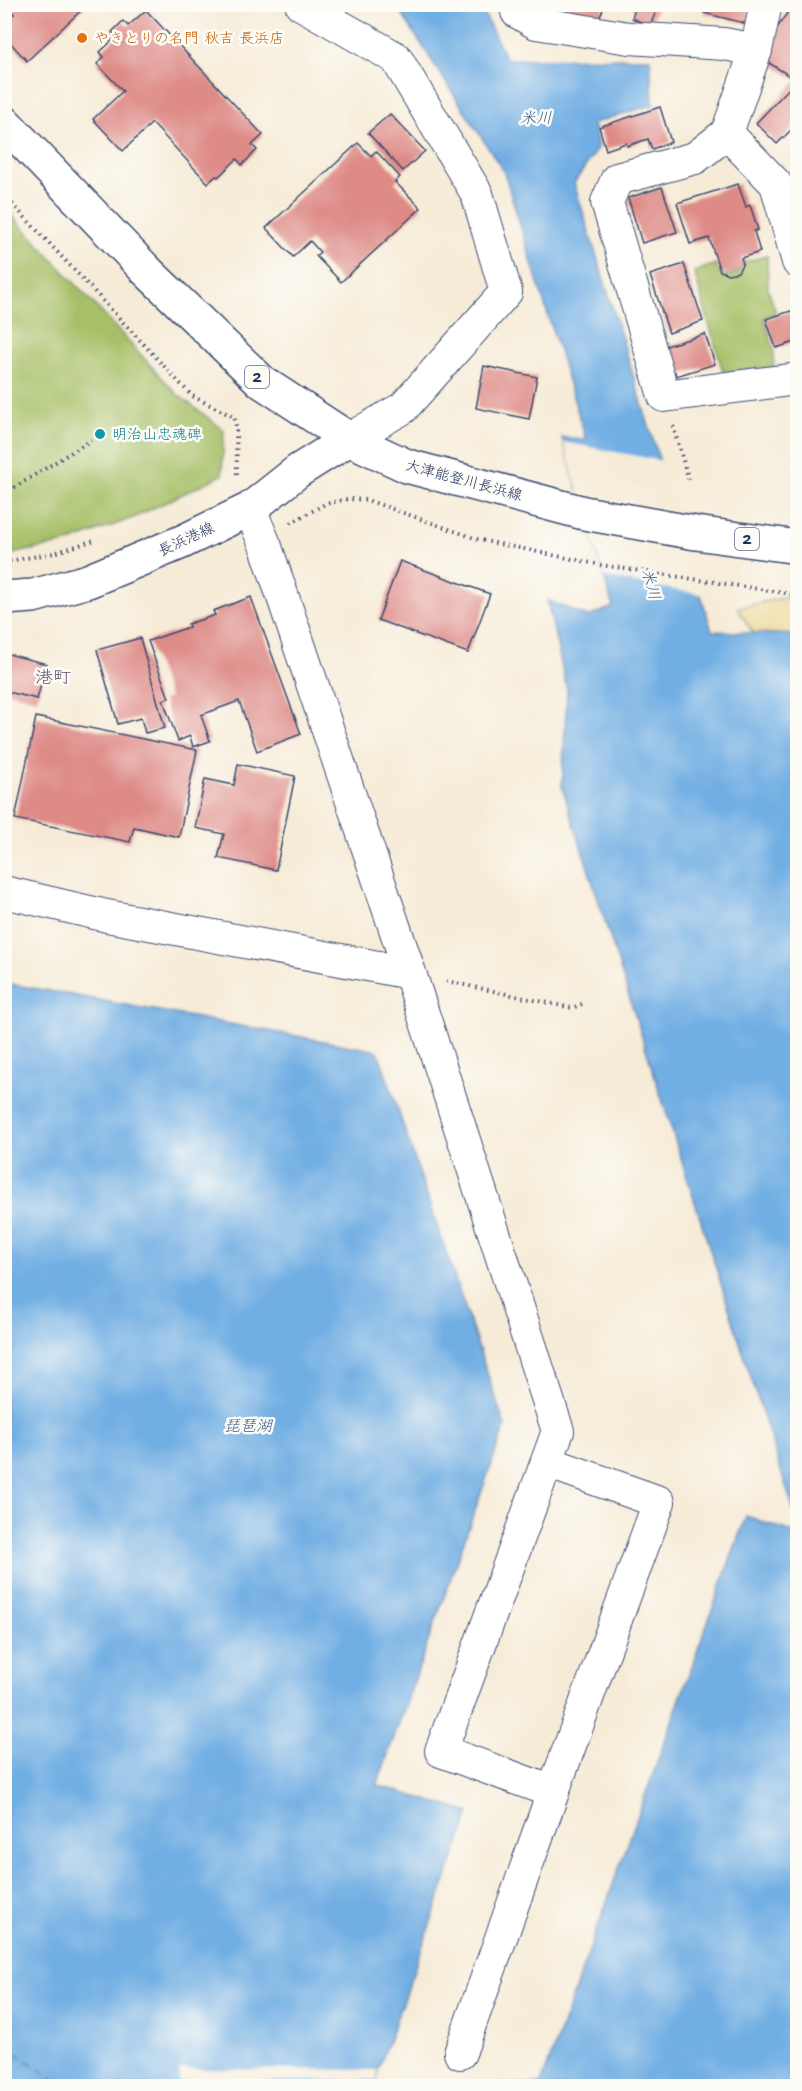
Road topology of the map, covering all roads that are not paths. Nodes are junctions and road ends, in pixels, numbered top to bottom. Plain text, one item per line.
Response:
1 (301, 4) edge
2 (519, 4) edge
3 (766, 4) edge
4 (756, 50) junction
5 (4, 122) edge
6 (727, 133) junction
7 (798, 262) edge
8 (798, 379) edge
9 (349, 439) junction
10 (243, 495) junction
11 (798, 547) edge
12 (4, 598) edge
13 (4, 892) edge
14 (410, 973) junction
15 (547, 1462) junction
16 (553, 1792) junction
17 (460, 2053) dead end

1 - 9 street
2 - 4 street
3 - 4 street
4 - 6 street
5 - 9 main road, 大津能登川長浜線 / 2
6 - 7 street
6 - 8 street
9 - 10 main road, 長浜港線
9 - 11 main road, 大津能登川長浜線 / 2
10 - 12 main road, 長浜港線
10 - 14 street
13 - 14 street
14 - 15 street
15 - 16 street
15 - 16 street
16 - 17 street

